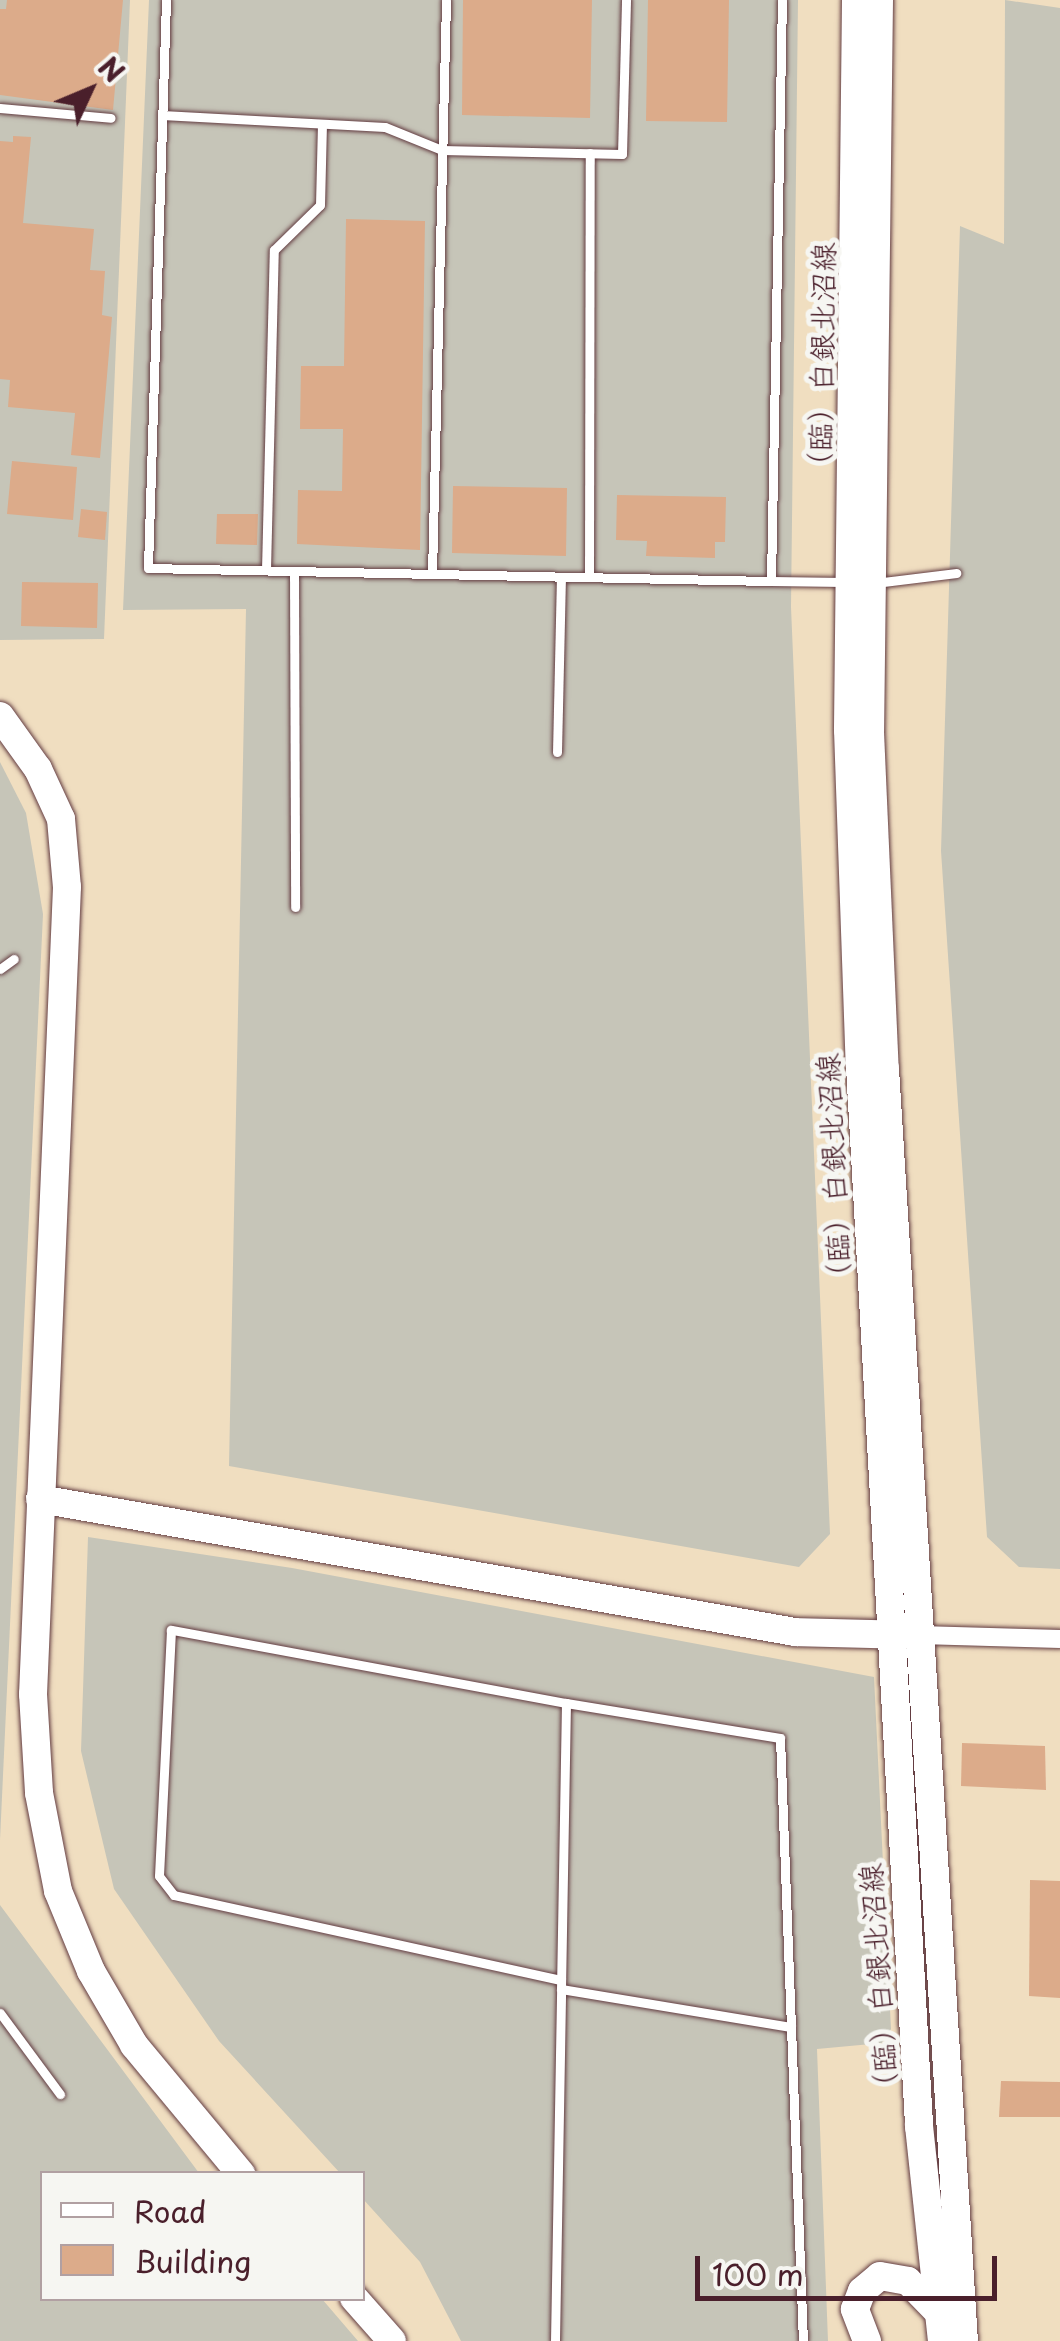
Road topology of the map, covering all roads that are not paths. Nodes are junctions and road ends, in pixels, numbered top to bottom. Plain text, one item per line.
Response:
1 (166, 0) edge
2 (446, 0) edge
3 (626, 0) edge
4 (782, 0) edge
5 (856, 0) edge
6 (880, 0) edge
7 (0, 108) edge
8 (162, 115) junction
9 (111, 118) dead end
10 (322, 124) junction
11 (442, 150) junction
12 (590, 153) junction
13 (867, 202) junction
14 (266, 570) junction
15 (294, 571) junction
16 (432, 574) junction
17 (956, 574) dead end
18 (560, 576) junction
19 (590, 577) junction
20 (771, 581) junction
21 (861, 583) junction
22 (0, 716) edge
23 (557, 752) dead end
24 (295, 907) dead end
25 (14, 959) dead end
26 (0, 969) edge
27 (40, 1499) junction
28 (888, 1634) junction
29 (920, 1635) junction
30 (1060, 1639) edge
31 (566, 1703) junction
32 (561, 1985) junction
33 (0, 2013) edge
34 (791, 2028) junction
35 (60, 2094) dead end
36 (239, 2171) edge
37 (927, 2229) junction
38 (880, 2276) junction
39 (357, 2301) edge
40 (938, 2312) junction
41 (392, 2341) edge
42 (555, 2341) edge
43 (803, 2341) edge
44 (868, 2341) edge
45 (942, 2341) edge
46 (964, 2341) edge

1 - 8 lane
2 - 11 lane
3 - 12 lane
4 - 20 lane
5 - 13 street, （臨）白銀北沼線
6 - 13 street, （臨）白銀北沼線
7 - 9 lane
8 - 10 lane
8 - 14 lane
10 - 11 lane
10 - 14 lane
11 - 12 lane
11 - 16 lane
12 - 19 lane
13 - 21 street, （臨）白銀北沼線
14 - 15 lane
15 - 16 lane
15 - 24 lane
16 - 18 lane
17 - 21 lane
18 - 19 lane
18 - 23 lane
19 - 20 lane
20 - 21 lane
21 - 28 street, （臨）白銀北沼線
21 - 29 street, （臨）白銀北沼線
22 - 27 street
25 - 26 lane
27 - 28 street
27 - 36 street
28 - 29 street
28 - 37 street, （臨）白銀北沼線
29 - 30 street
29 - 46 street, （臨）白銀北沼線
31 - 32 lane
31 - 32 lane
31 - 34 lane
32 - 34 lane
32 - 42 lane
33 - 35 lane
34 - 43 lane
37 - 38 street
37 - 40 street, （臨）白銀北沼線
38 - 40 street
38 - 44 street
39 - 41 street
40 - 45 street, （臨）白銀北沼線

